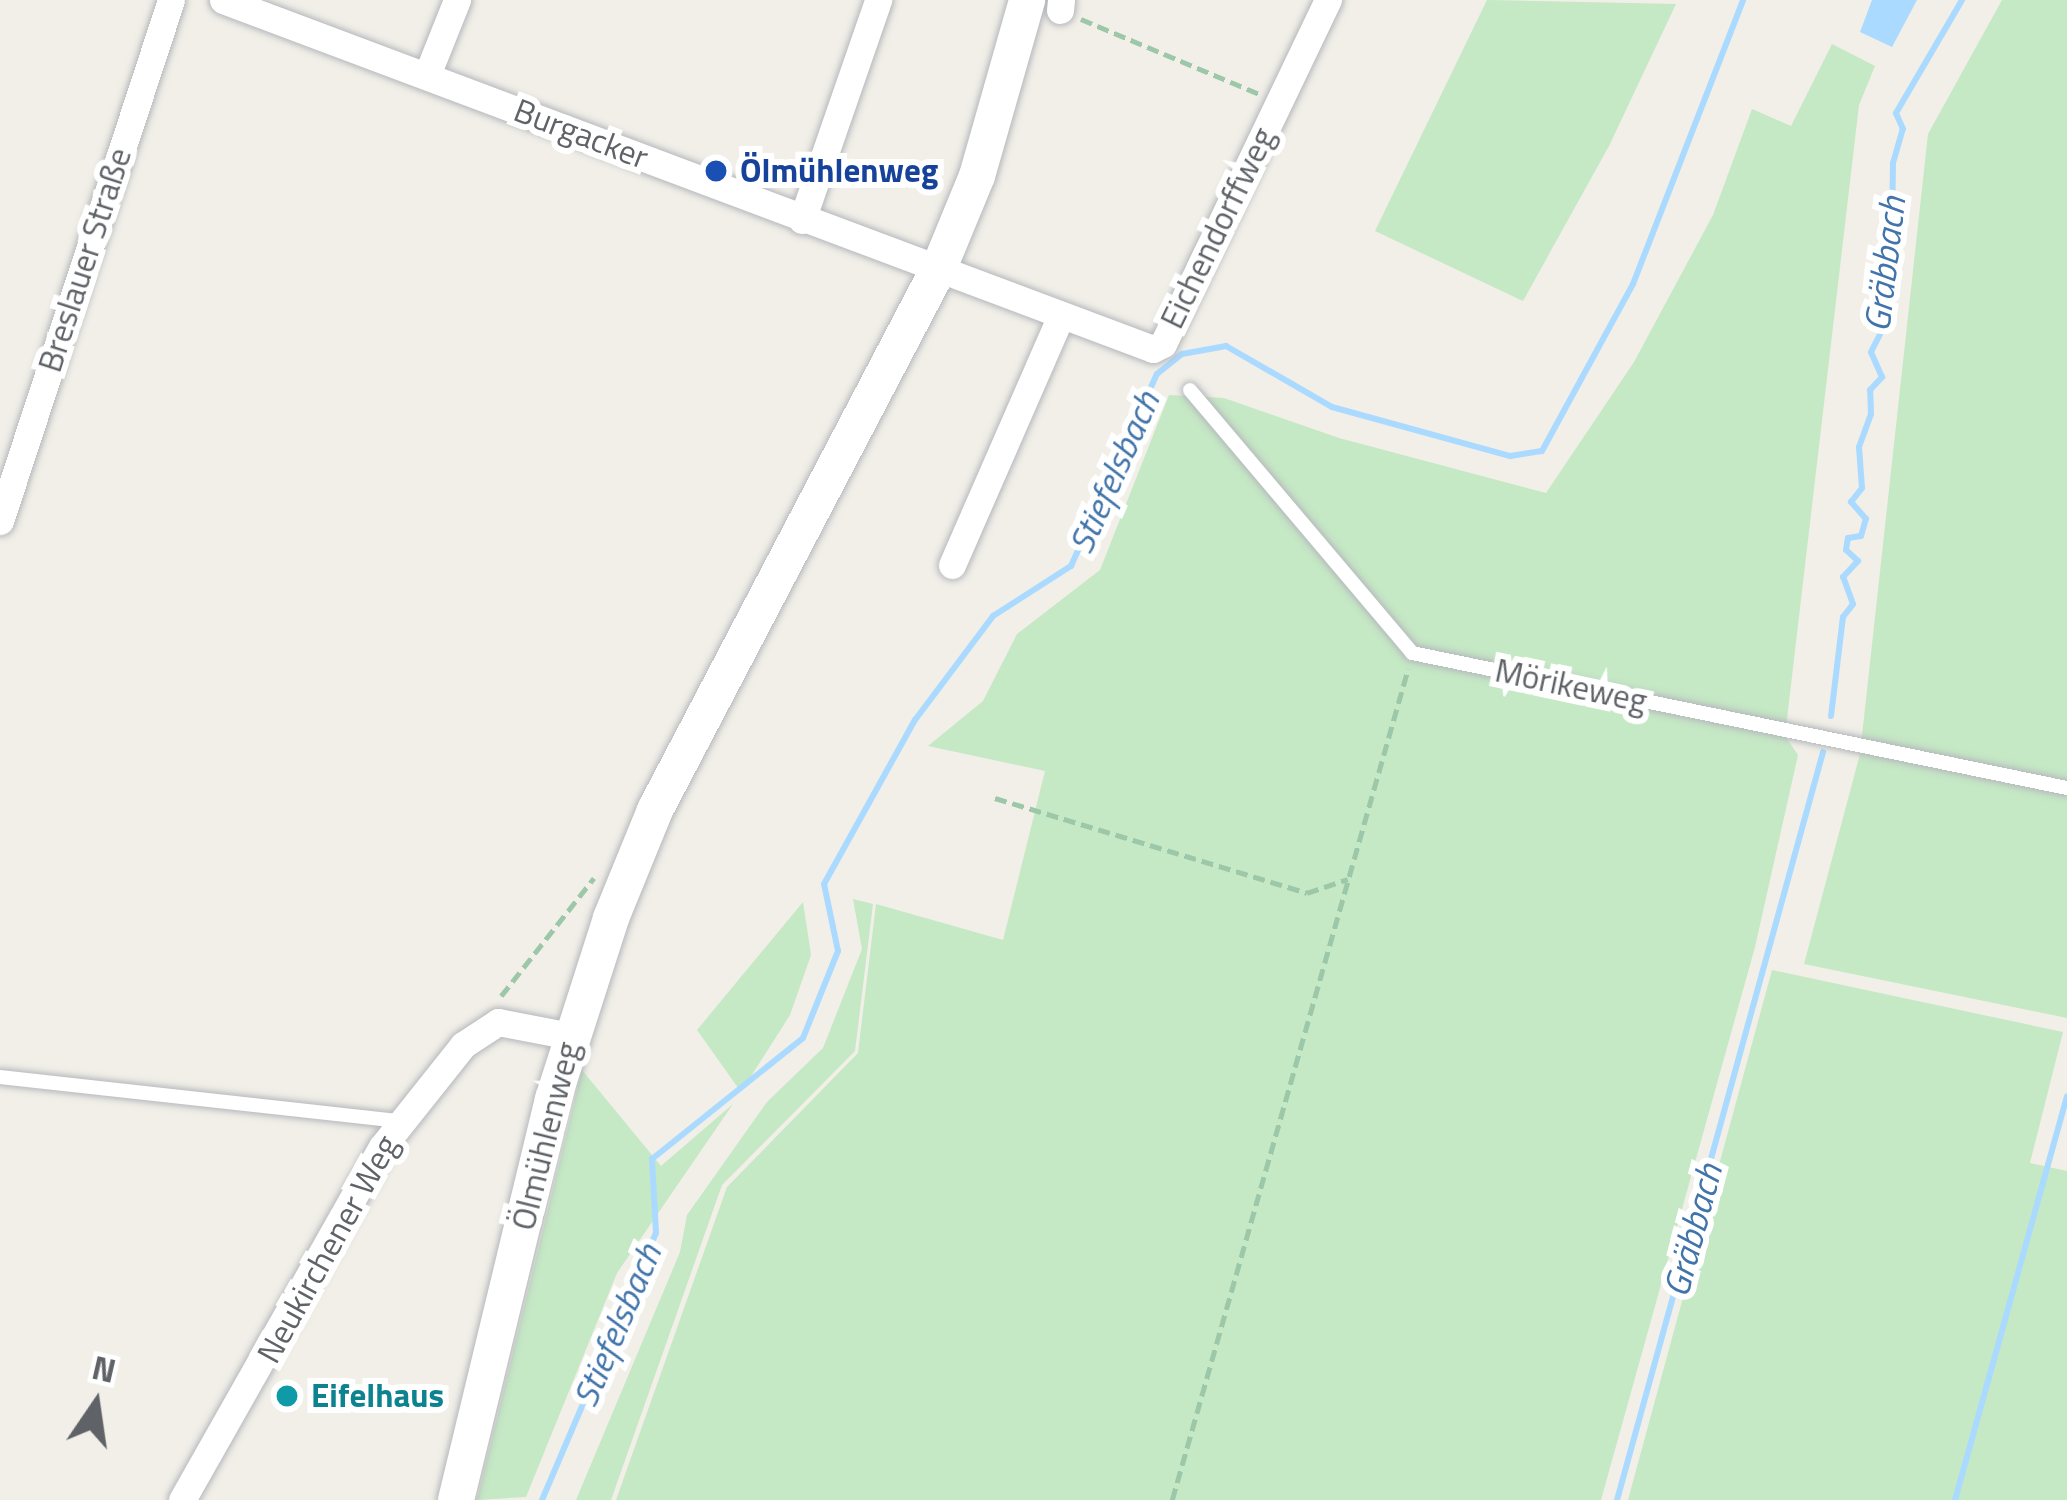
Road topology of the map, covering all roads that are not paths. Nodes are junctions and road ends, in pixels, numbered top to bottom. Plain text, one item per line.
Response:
1 (171, 0) edge
2 (223, 0) edge
3 (457, 0) edge
4 (878, 0) edge
5 (1328, 0) edge
6 (1049, 3) edge
7 (428, 75) junction
8 (802, 220) junction
9 (939, 268) junction
10 (1060, 318) junction
11 (1190, 390) dead end
12 (0, 521) edge
13 (952, 566) dead end
14 (2067, 788) edge
15 (571, 1036) junction
16 (0, 1077) edge
17 (400, 1121) junction
18 (182, 1500) edge
19 (456, 1500) edge

1 - 12 street, Breslauer Straße
2 - 7 street, Burgacker
3 - 7 street
4 - 8 street
5 - 10 street, Eichendorffweg
6 - 9 main road, Ölmühlenweg
7 - 8 street, Burgacker
8 - 9 street, Burgacker
9 - 10 street
9 - 15 main road, Ölmühlenweg
10 - 13 street
11 - 14 lane, Mörikeweg
15 - 17 street, Neukirchener Weg
15 - 19 main road, Ölmühlenweg
16 - 17 lane
17 - 18 street, Neukirchener Weg

